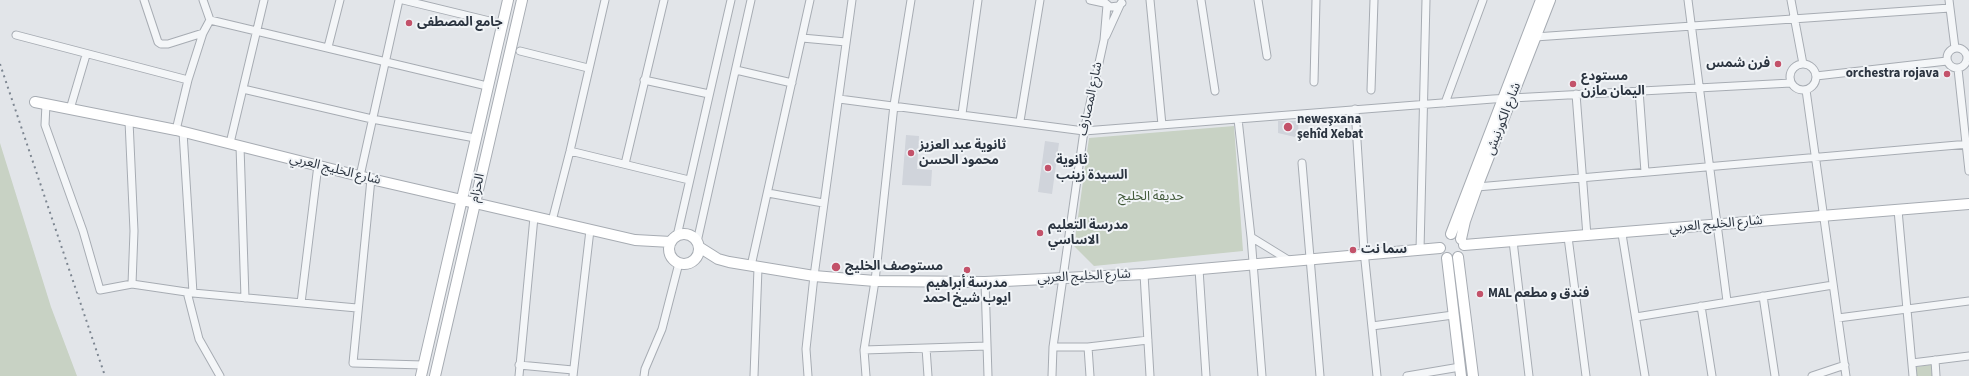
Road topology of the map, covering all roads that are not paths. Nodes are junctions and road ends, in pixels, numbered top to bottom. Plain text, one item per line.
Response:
1 (144, 0) edge
2 (203, 0) edge
3 (264, 0) edge
4 (340, 0) edge
5 (399, 0) edge
6 (403, 0) edge
7 (508, 0) edge
8 (522, 0) edge
9 (605, 0) edge
10 (664, 0) edge
11 (731, 0) edge
12 (751, 0) edge
13 (810, 0) edge
14 (852, 0) edge
15 (911, 0) edge
16 (978, 0) edge
17 (1040, 0) edge
18 (1090, 0) edge
19 (1150, 0) edge
20 (1201, 0) edge
21 (1258, 0) edge
22 (1316, 0) edge
23 (1374, 0) edge
24 (1426, 0) edge
25 (1483, 0) edge
26 (1541, 0) edge
27 (1550, 0) edge
28 (1688, 0) edge
29 (1791, 0) edge
30 (1949, 0) edge
31 (1123, 1) edge
32 (1104, 3) edge
33 (1950, 8) junction
34 (1794, 18) junction
35 (210, 20) junction
36 (502, 24) junction
37 (1691, 26) junction
38 (257, 31) junction
39 (203, 33) junction
40 (16, 35) dead end
41 (1535, 37) junction
42 (802, 38) junction
43 (1104, 40) junction
44 (846, 42) junction
45 (328, 47) junction
46 (1955, 48) junction
47 (520, 51) dead end
48 (86, 55) junction
49 (1267, 56) dead end
50 (1968, 57) edge
51 (386, 61) junction
52 (1947, 61) junction
53 (1803, 64) junction
54 (588, 68) junction
55 (1958, 68) junction
56 (736, 70) junction
57 (1816, 76) junction
58 (188, 80) junction
59 (644, 80) junction
60 (1314, 82) dead end
61 (792, 83) junction
62 (1791, 83) junction
63 (487, 86) junction
64 (1698, 87) junction
65 (243, 89) junction
66 (1371, 90) dead end
67 (1639, 90) junction
68 (1806, 90) junction
69 (1215, 92) dead end
70 (709, 94) junction
71 (1576, 94) junction
72 (839, 99) junction
73 (1507, 99) junction
74 (36, 102) dead end
75 (1445, 103) junction
76 (46, 104) junction
77 (894, 105) junction
78 (1424, 105) junction
79 (70, 109) junction
80 (1355, 109) junction
81 (962, 114) junction
82 (372, 119) junction
83 (1238, 119) junction
84 (129, 121) junction
85 (1020, 121) junction
86 (1162, 125) junction
87 (1084, 130) junction
88 (180, 131) junction
89 (475, 138) junction
90 (1967, 144) edge
91 (235, 145) junction
92 (570, 151) junction
93 (1815, 157) junction
94 (1302, 163) dead end
95 (625, 164) junction
96 (318, 165) junction
97 (1710, 166) junction
98 (1645, 172) junction
99 (1969, 172) edge
100 (360, 176) junction
101 (1583, 177) junction
102 (371, 179) junction
103 (689, 180) junction
104 (1477, 187) junction
105 (768, 193) junction
106 (461, 199) junction
107 (474, 203) junction
108 (823, 203) junction
109 (1969, 204) edge
110 (1898, 210) junction
111 (1823, 215) junction
112 (534, 217) junction
113 (552, 221) junction
114 (1717, 224) junction
115 (590, 230) junction
116 (1451, 234) junction
117 (1622, 234) junction
118 (1587, 236) junction
119 (1251, 237) junction
120 (1568, 237) junction
121 (674, 239) junction
122 (635, 240) junction
123 (1463, 242) junction
124 (1513, 242) junction
125 (698, 244) junction
126 (1440, 248) junction
127 (1420, 250) junction
128 (1365, 254) junction
129 (671, 256) junction
130 (1458, 257) junction
131 (1447, 258) junction
132 (1311, 259) junction
133 (693, 261) junction
134 (1290, 261) junction
135 (729, 262) junction
136 (679, 263) junction
137 (1252, 265) junction
138 (754, 267) junction
139 (1199, 269) junction
140 (1144, 274) junction
141 (814, 276) junction
142 (1063, 278) junction
143 (875, 281) junction
144 (985, 282) junction
145 (132, 284) junction
146 (1833, 285) junction
147 (190, 293) junction
148 (1763, 296) junction
149 (245, 298) junction
150 (1727, 301) junction
151 (1969, 301) edge
152 (300, 303) junction
153 (1701, 306) junction
154 (357, 308) junction
155 (1907, 309) junction
156 (1453, 314) junction
157 (1636, 317) junction
158 (1838, 318) junction
159 (1372, 326) junction
160 (1148, 340) junction
161 (987, 346) junction
162 (1088, 346) junction
163 (1053, 347) junction
164 (926, 348) junction
165 (864, 350) junction
166 (1969, 356) edge
167 (1934, 360) junction
168 (1912, 363) junction
169 (423, 365) junction
170 (1845, 365) junction
171 (519, 366) junction
172 (1461, 371) edge
173 (573, 373) edge
174 (220, 376) edge
175 (421, 376) edge
176 (435, 376) edge
177 (518, 376) edge
178 (644, 376) edge
179 (754, 376) edge
180 (808, 376) edge
181 (866, 376) edge
182 (928, 376) edge
183 (988, 376) edge
184 (1052, 376) edge
185 (1090, 376) edge
186 (1150, 376) edge
187 (1206, 376) edge
188 (1262, 376) edge
189 (1320, 376) edge
190 (1377, 376) edge
191 (1406, 376) edge
192 (1473, 376) edge
193 (1529, 376) edge
194 (1586, 376) edge
195 (1645, 376) edge
196 (1712, 376) edge
197 (1775, 376) edge
198 (1812, 376) edge
199 (1846, 376) edge
200 (1913, 376) edge
201 (1936, 376) edge

1 - 39 street
2 - 35 street
3 - 38 street
4 - 45 street
5 - 51 street
6 - 36 street
7 - 36 street
8 - 107 street, الحزام
9 - 54 street
10 - 59 street
11 - 70 street
12 - 56 street
13 - 42 street
14 - 44 street
15 - 77 street
16 - 81 street
17 - 85 street
18 - 32 street
19 - 86 street
20 - 69 street
21 - 49 street
22 - 60 street
23 - 66 street
24 - 78 street
25 - 75 street
26 - 73 street, شارع الكورنيش
27 - 41 street, شارع الكورنيش
28 - 37 street
29 - 34 street
30 - 33 street
31 - 32 street
31 - 43 street, شارع المصارف
32 - 43 street, شارع المصارف
33 - 34 street
33 - 46 street
34 - 37 street
34 - 53 street
35 - 38 street
35 - 39 street
36 - 63 street
37 - 41 street
37 - 64 street
38 - 45 street
38 - 65 street
39 - 58 street
40 - 48 street
41 - 73 street, شارع الكورنيش
42 - 44 street
42 - 61 street
43 - 87 street, شارع المصارف
44 - 72 street
45 - 51 street
46 - 50 street
46 - 52 street
47 - 54 street
48 - 58 street
48 - 79 street
50 - 55 street
51 - 63 street
51 - 82 street
52 - 55 street
52 - 57 street
53 - 57 street
53 - 62 street
54 - 92 street
55 - 90 street
56 - 61 street
56 - 125 street
57 - 68 street
58 - 88 street
59 - 70 street
59 - 95 street
61 - 105 street
62 - 64 street
62 - 68 street
63 - 89 street
64 - 67 street
64 - 97 street
65 - 82 street
65 - 91 street
67 - 71 street
67 - 98 street
68 - 93 street
70 - 103 street
71 - 73 street
71 - 101 street
72 - 77 street
72 - 108 street
73 - 75 street
73 - 104 street, شارع الكورنيش
73 - 116 street, شارع الكورنيش
74 - 76 street, شارع الخليج العربي
75 - 78 street
76 - 79 street, شارع الخليج العربي
76 - 145 street
77 - 81 street
77 - 143 street
78 - 80 street
78 - 127 street
79 - 84 street, شارع الخليج العربي
80 - 83 street
80 - 128 street
81 - 85 street
82 - 89 street
82 - 100 street
83 - 86 street
83 - 119 street
84 - 88 street, شارع الخليج العربي
84 - 145 street
85 - 87 street
86 - 87 street
87 - 142 street, شارع المصارف
88 - 91 street, شارع الخليج العربي
88 - 147 street
89 - 106 street
90 - 93 street
90 - 99 street
91 - 96 street, شارع الخليج العربي
91 - 149 street
92 - 95 street
92 - 113 street
93 - 97 street
93 - 111 street
94 - 132 street
95 - 103 street
96 - 100 street, شارع الخليج العربي
96 - 152 street
97 - 98 street
97 - 114 street
98 - 101 street
100 - 102 street, شارع الخليج العربي
101 - 104 street
101 - 118 street
102 - 106 street, شارع الخليج العربي
102 - 154 street
103 - 121 street
104 - 123 street, شارع الكورنيش
105 - 108 street
105 - 138 street
106 - 107 street, شارع الخليج العربي
106 - 169 street
107 - 112 street, شارع الخليج العربي
107 - 176 street, الحزام
108 - 141 street
109 - 110 street, شارع الخليج العربي
110 - 111 street, شارع الخليج العربي
110 - 155 street
111 - 114 street, شارع الخليج العربي
111 - 146 street
112 - 113 street, شارع الخليج العربي
112 - 171 street
113 - 115 street, شارع الخليج العربي
114 - 117 street, شارع الخليج العربي
114 - 150 street
115 - 122 street, شارع الخليج العربي
115 - 173 street
116 - 123 street
116 - 126 street
117 - 118 street, شارع الخليج العربي
117 - 157 street
118 - 120 street, شارع الخليج العربي
119 - 134 street
119 - 137 street
120 - 124 street, شارع الخليج العربي
120 - 194 street
121 - 122 street, شارع الخليج العربي
121 - 125 street, شارع الخليج العربي
121 - 129 street
122 - 129 street, شارع الخليج العربي
123 - 124 street, شارع الخليج العربي
123 - 130 street
124 - 193 street
125 - 133 street
125 - 135 street, شارع الخليج العربي
126 - 127 street, شارع الخليج العربي
126 - 131 street
127 - 128 street, شارع الخليج العربي
128 - 132 street, شارع الخليج العربي
128 - 159 street
129 - 136 street, شارع الخليج العربي
130 - 131 street
130 - 192 street
131 - 156 street
132 - 134 street, شارع الخليج العربي
132 - 189 street
133 - 135 street, شارع الخليج العربي
133 - 136 street, شارع الخليج العربي
134 - 137 street, شارع الخليج العربي
135 - 138 street, شارع الخليج العربي
136 - 178 street
137 - 139 street, شارع الخليج العربي
137 - 188 street
138 - 141 street, شارع الخليج العربي
138 - 179 street
139 - 140 street, شارع الخليج العربي
139 - 187 street
140 - 142 street, شارع الخليج العربي
140 - 160 street
141 - 143 street, شارع الخليج العربي
141 - 180 street
142 - 144 street, شارع الخليج العربي
142 - 163 street, شارع المصارف
143 - 144 street, شارع الخليج العربي
143 - 165 street
144 - 161 street
145 - 147 street
146 - 148 street
146 - 158 street
147 - 149 street
147 - 174 street
148 - 150 street
148 - 197 street
149 - 152 street
150 - 153 street
151 - 155 street
152 - 154 street
153 - 157 street
153 - 196 street
154 - 169 street
155 - 158 street
155 - 168 street
156 - 159 street
156 - 172 street
157 - 195 street
158 - 170 street
159 - 190 street
160 - 162 street
160 - 186 street
161 - 164 street
161 - 183 street
162 - 163 street
162 - 185 street
163 - 184 street, شارع المصارف
164 - 165 street
164 - 182 street
165 - 181 street
166 - 167 street
167 - 168 street
167 - 201 street
168 - 200 street
169 - 175 street
170 - 198 street
170 - 199 street
171 - 173 street
171 - 177 street
172 - 191 street

